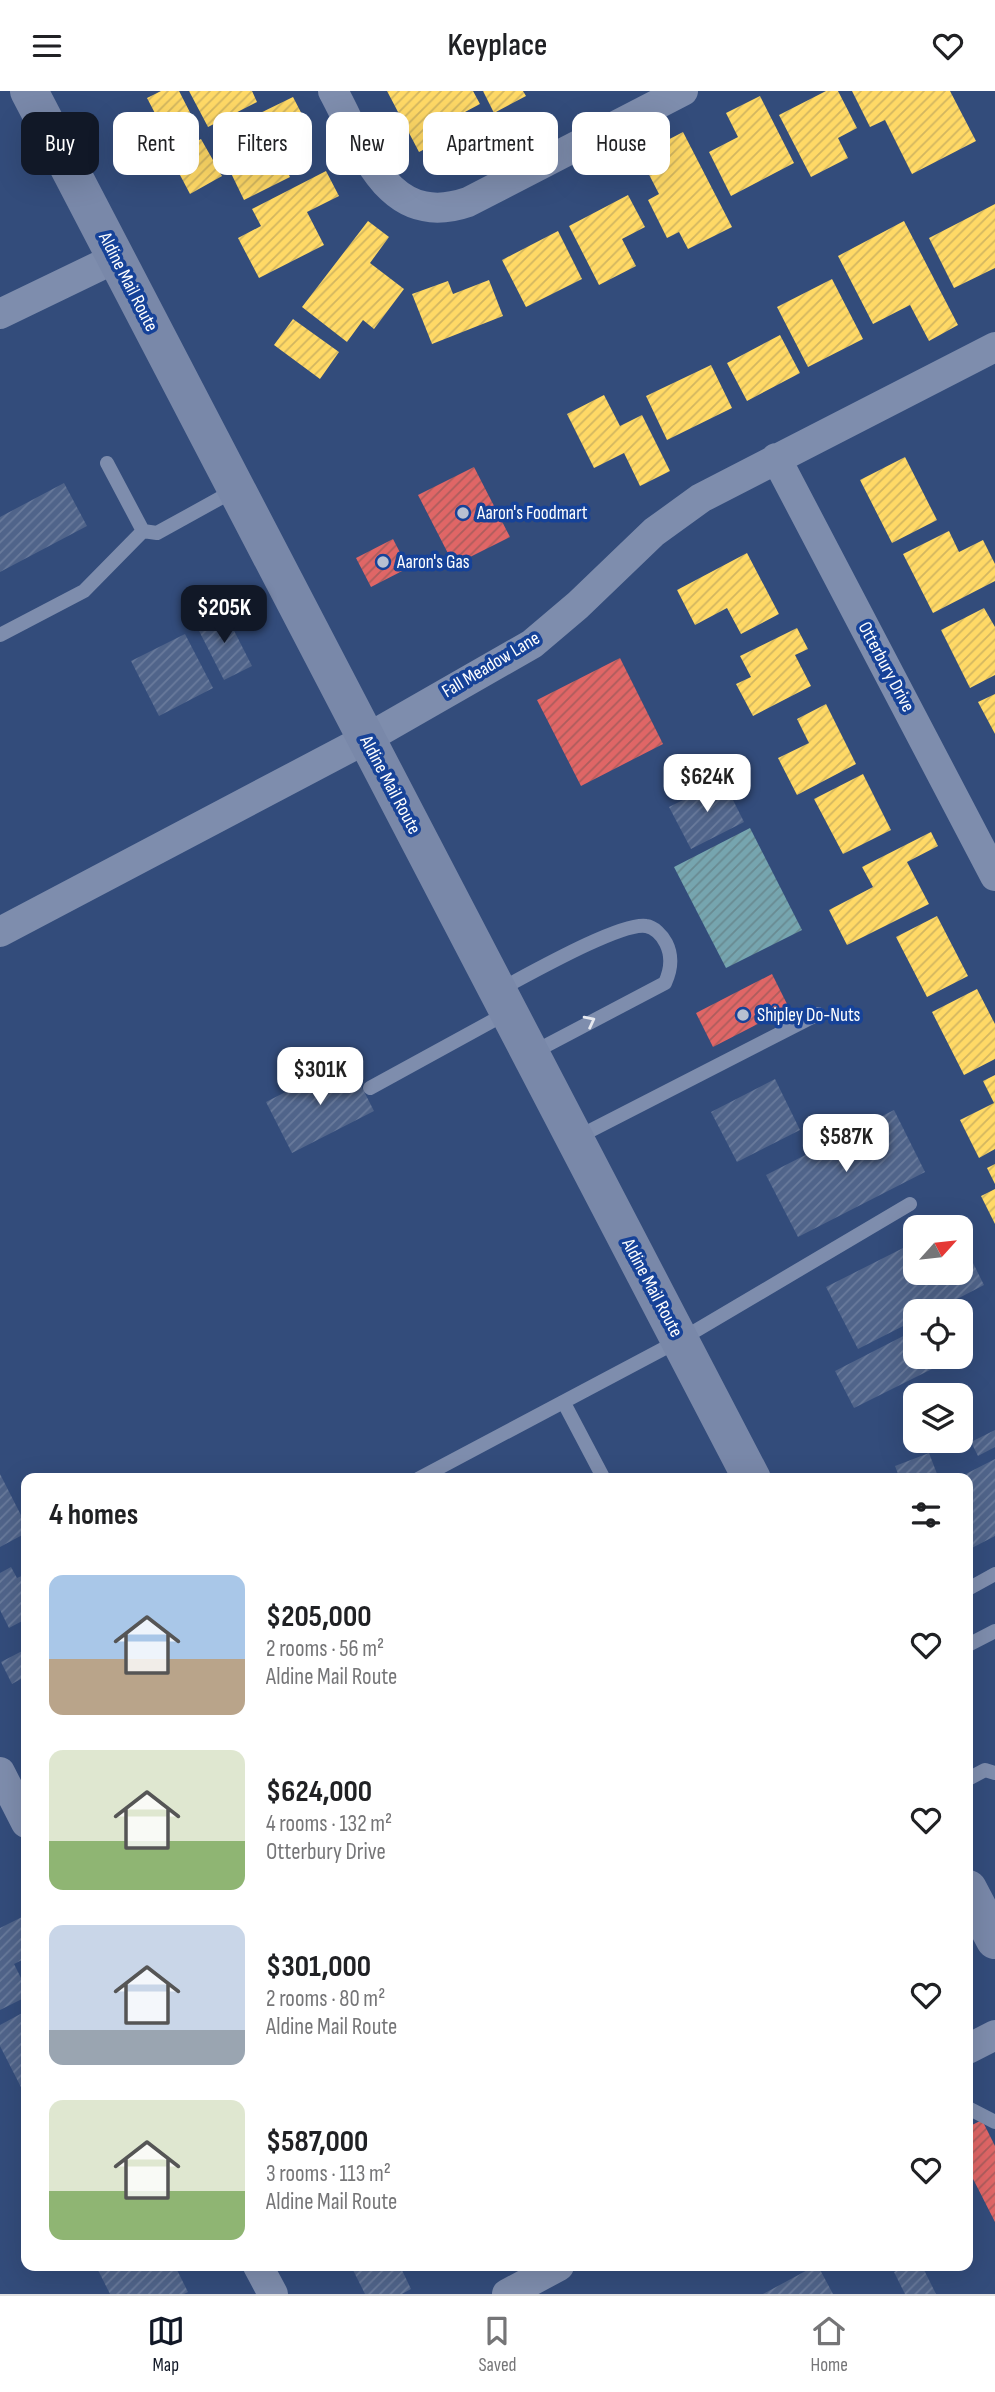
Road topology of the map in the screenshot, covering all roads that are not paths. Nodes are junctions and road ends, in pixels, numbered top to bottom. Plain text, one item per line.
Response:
1 (29, 91) edge
2 (333, 91) edge
3 (682, 91) edge
4 (116, 258) junction
5 (0, 313) edge
6 (995, 347) edge
7 (776, 458) junction
8 (107, 463) dead end
9 (236, 489) junction
10 (143, 531) junction
11 (0, 635) edge
12 (366, 739) junction
13 (995, 876) edge
14 (0, 932) edge
15 (503, 1002) junction
16 (818, 1014) dead end
17 (530, 1054) junction
18 (369, 1088) dead end
19 (575, 1138) junction
20 (910, 1205) dead end
21 (680, 1340) junction
22 (564, 1403) junction
23 (430, 1473) edge
24 (601, 1473) edge
25 (749, 1473) edge
26 (995, 1574) edge
27 (973, 1586) edge
28 (995, 1631) edge
29 (973, 1642) edge
30 (0, 1772) edge
31 (995, 1773) edge
32 (973, 1776) edge
33 (21, 1812) edge
34 (973, 1898) edge
35 (994, 1937) edge
36 (995, 2035) edge
37 (973, 2046) edge
38 (973, 2111) edge
39 (995, 2122) edge
40 (261, 2271) edge
41 (550, 2271) edge
42 (273, 2294) edge
43 (507, 2294) edge

1 - 4 main road, Aldine Mail Route
2 - 3 street
4 - 5 street
4 - 9 main road, Aldine Mail Route
6 - 7 street, Fall Meadow Lane
7 - 12 street, Fall Meadow Lane
7 - 13 street, Otterbury Drive
8 - 10 lane
9 - 10 lane
9 - 12 main road, Aldine Mail Route
10 - 11 lane
12 - 14 street, Fall Meadow Lane
12 - 15 main road, Aldine Mail Route
15 - 17 main road, Aldine Mail Route
17 -> 15 lane
15 - 18 lane
16 - 19 lane
17 - 19 main road, Aldine Mail Route
19 - 21 main road, Aldine Mail Route
20 - 21 lane
21 - 22 lane
21 - 25 main road, Aldine Mail Route
22 - 23 lane
22 - 24 lane
26 - 27 lane
28 - 29 lane
30 - 33 street
31 - 32 lane
34 - 35 main road
36 - 37 street
38 - 39 lane
40 - 42 street
41 - 43 street

